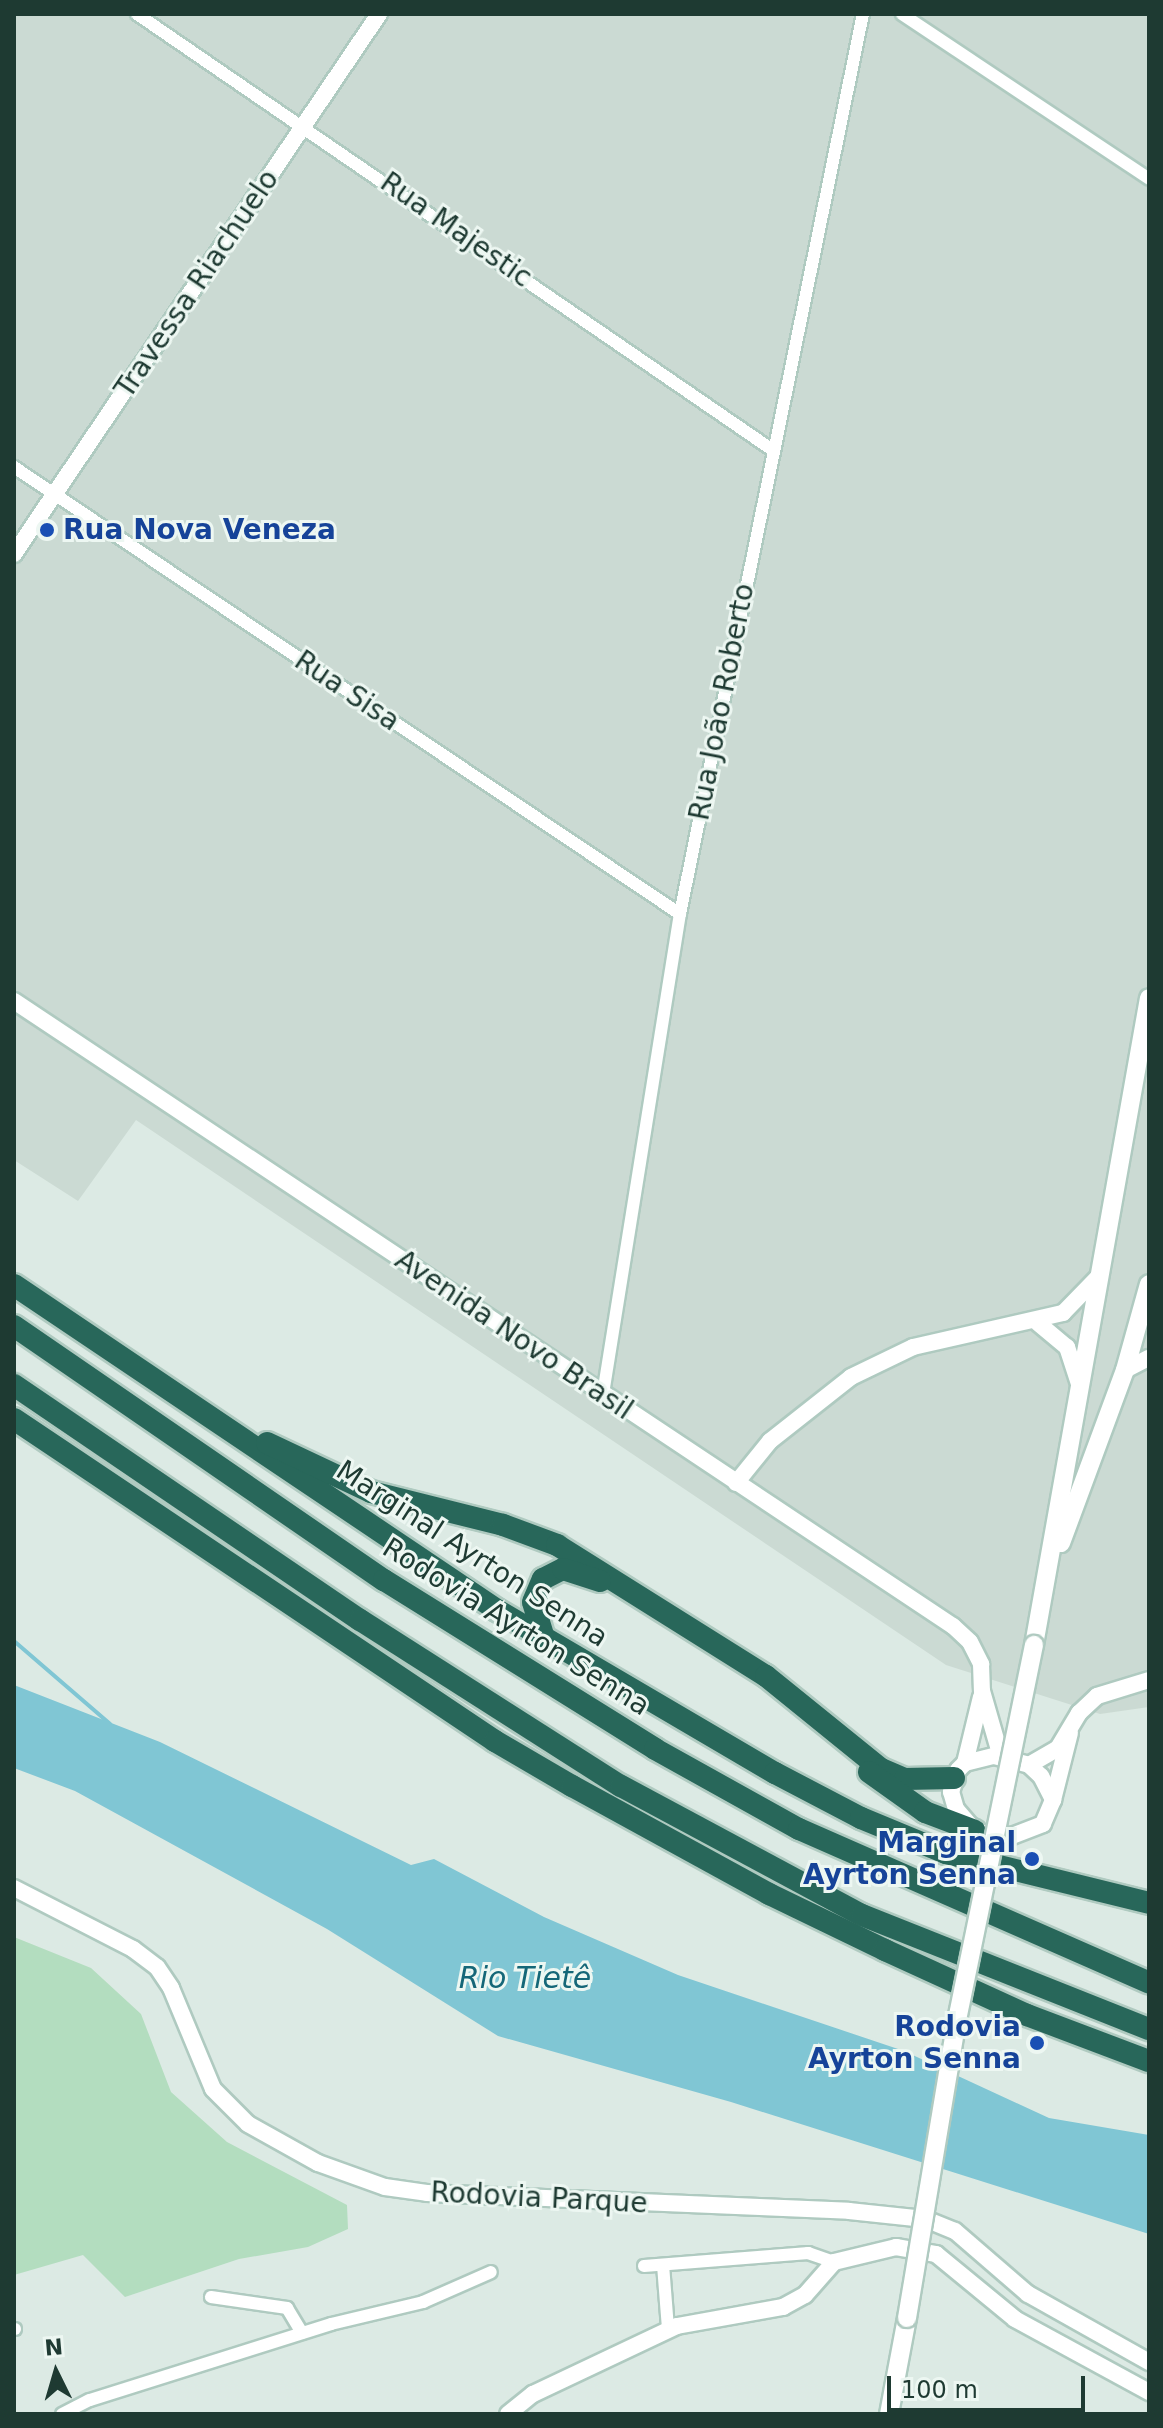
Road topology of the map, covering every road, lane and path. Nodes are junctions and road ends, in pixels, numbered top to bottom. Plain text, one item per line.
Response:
1 (137, 14) edge
2 (379, 14) edge
3 (863, 14) edge
4 (902, 14) edge
5 (306, 125) junction
6 (1149, 179) edge
7 (771, 449) junction
8 (14, 467) edge
9 (54, 493) junction
10 (14, 554) edge
11 (680, 914) junction
12 (1149, 998) edge
13 (14, 1001) edge
14 (1101, 1274) junction
15 (1149, 1284) edge
16 (14, 1285) edge
17 (1038, 1323) junction
18 (14, 1324) edge
19 (1149, 1358) edge
20 (1125, 1370) junction
21 (14, 1385) edge
22 (1080, 1391) junction
23 (603, 1394) junction
24 (14, 1419) edge
25 (228, 1425) junction
26 (736, 1483) junction
27 (1043, 1595) junction
28 (543, 1635) junction
29 (1149, 1680) edge
30 (982, 1691) junction
31 (1070, 1730) junction
32 (1001, 1757) junction
33 (1029, 1765) junction
34 (960, 1770) junction
35 (1053, 1800) junction
36 (975, 1831) junction
37 (14, 1888) edge
38 (1149, 1903) edge
39 (1149, 1983) edge
40 (1149, 2029) edge
41 (1149, 2061) edge
42 (834, 2262) junction
43 (663, 2265) junction
44 (644, 2266) dead end
45 (491, 2272) dead end
46 (211, 2297) dead end
47 (668, 2329) junction
48 (302, 2333) junction
49 (1149, 2362) edge
50 (1149, 2392) edge
51 (62, 2414) edge
52 (508, 2414) edge
53 (889, 2414) edge

1 - 5 street, Rua Majestic
2 - 5 street, Travessa Riachuelo
3 - 7 street, Rua João Roberto
4 - 6 street
5 - 7 street, Rua Majestic
5 - 9 street, Travessa Riachuelo
7 - 11 street, Rua João Roberto
8 - 9 street, Rua Sisa
9 - 10 street, Travessa Riachuelo
9 - 11 street, Rua Sisa
11 - 23 street, Rua João Roberto
12 - 14 main road
13 - 23 street, Avenida Novo Brasil
14 - 17 street
14 - 22 main road
15 - 20 main road
16 - 25 highway, Marginal Ayrton Senna
17 - 22 street
17 - 26 street
18 - 39 highway, Rodovia Ayrton Senna
19 - 20 street
20 - 27 main road
21 - 40 highway
22 - 27 main road
23 - 26 street, Avenida Novo Brasil
24 - 41 highway
25 - 28 highway, Marginal Ayrton Senna
25 - 34 highway
26 - 30 street, Avenida Novo Brasil
27 - 53 main road, bridge
28 - 36 highway
28 - 38 highway, Marginal Ayrton Senna
29 - 31 street
30 - 32 street, Avenida Novo Brasil
30 - 34 street, Avenida Novo Brasil
31 - 33 street
31 - 35 street
32 - 33 street
32 - 34 street
33 - 35 street
34 - 36 street
35 - 36 street
37 - 49 street, Rodovia Parque
42 - 43 street
42 - 47 street
42 - 50 street
43 - 44 street
43 - 47 street
45 - 48 street
46 - 48 street
47 - 52 street
48 - 51 street

